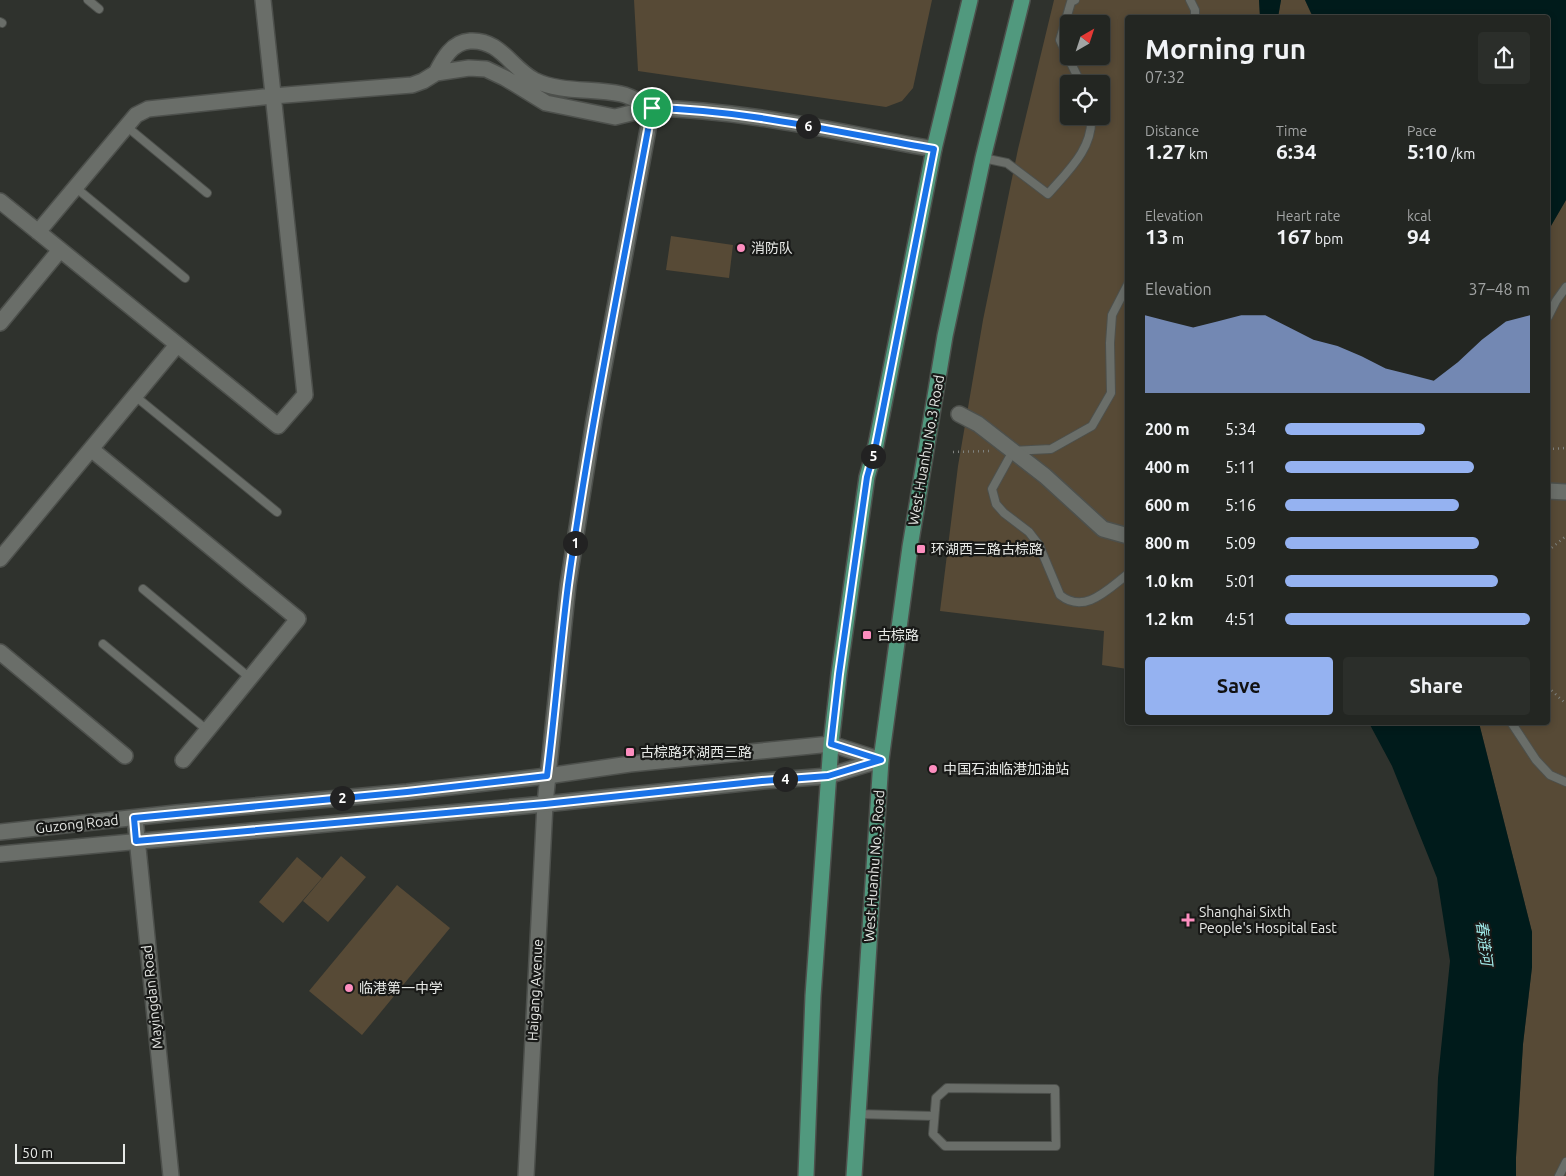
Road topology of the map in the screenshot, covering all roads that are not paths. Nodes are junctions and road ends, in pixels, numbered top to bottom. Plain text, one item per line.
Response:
1 (88, 0) edge
2 (263, 0) edge
3 (970, 0) edge
4 (1022, 0) edge
5 (1075, 0) edge
6 (1190, 0) edge
7 (99, 9) dead end
8 (1195, 15) edge
9 (436, 73) junction
10 (1077, 75) edge
11 (274, 96) junction
12 (652, 108) junction
13 (1092, 125) edge
14 (126, 126) junction
15 (934, 149) junction
16 (983, 158) junction
17 (75, 187) junction
18 (207, 193) dead end
19 (0, 201) edge
20 (38, 232) junction
21 (60, 250) junction
22 (185, 278) dead end
23 (1566, 287) edge
24 (1125, 290) edge
25 (1550, 313) edge
26 (0, 323) edge
27 (177, 345) junction
28 (135, 396) junction
29 (959, 414) dead end
30 (91, 450) junction
31 (1013, 451) junction
32 (1550, 491) edge
33 (1566, 492) edge
34 (277, 512) dead end
35 (1125, 535) edge
36 (0, 559) edge
37 (1125, 576) edge
38 (143, 589) dead end
39 (103, 644) dead end
40 (0, 652) edge
41 (250, 678) junction
42 (1514, 725) edge
43 (207, 730) junction
44 (831, 744) junction
45 (125, 756) dead end
46 (182, 760) dead end
47 (881, 760) junction
48 (547, 776) junction
49 (828, 776) junction
50 (1566, 782) edge
51 (545, 804) junction
52 (134, 818) junction
53 (0, 832) edge
54 (136, 841) junction
55 (0, 854) edge
56 (857, 1114) junction
57 (934, 1116) junction
58 (1566, 1162) edge
59 (171, 1176) edge
60 (526, 1176) edge
61 (806, 1176) edge
62 (854, 1176) edge
63 (1559, 1176) edge

1 - 7 lane
2 - 11 street
3 - 15 main road
4 - 16 main road, West Huanhu No.3 Road
5 - 10 lane
6 - 8 lane
9 - 11 street
9 - 12 street
9 - 12 street
11 - 14 street
11 - 27 street
12 - 15 street
12 - 48 street, Haigang Avenue
13 - 16 lane
14 - 17 street
14 - 18 lane
15 - 44 main road
16 - 47 main road, West Huanhu No.3 Road
17 - 20 street
17 - 22 lane
19 - 20 street
20 - 21 street
21 - 26 street
21 - 27 street
23 - 25 lane
24 - 31 lane
27 - 28 street
28 - 30 street
28 - 34 lane
29 - 31 street
30 - 36 street
30 - 41 street
31 - 35 street
31 - 37 lane
32 - 33 street
38 - 41 lane
39 - 43 lane
40 - 45 street
41 - 43 street
42 - 50 lane
43 - 46 street
44 - 47 street, Guzong Road
44 - 48 street, Guzong Road
44 - 49 main road
47 - 49 street, Guzong Road
47 - 56 main road, West Huanhu No.3 Road
48 - 51 street, Haigang Avenue
48 - 52 street, Guzong Road
49 - 51 street, Guzong Road
49 - 61 main road
51 - 54 street, Guzong Road
51 - 60 street, Haigang Avenue
52 - 53 street, Guzong Road
52 - 54 street, Mayingdan Road
54 - 55 street, Guzong Road
54 - 59 street, Mayingdan Road
56 - 57 lane
56 - 62 main road, West Huanhu No.3 Road
57 - 57 lane
58 - 63 lane

